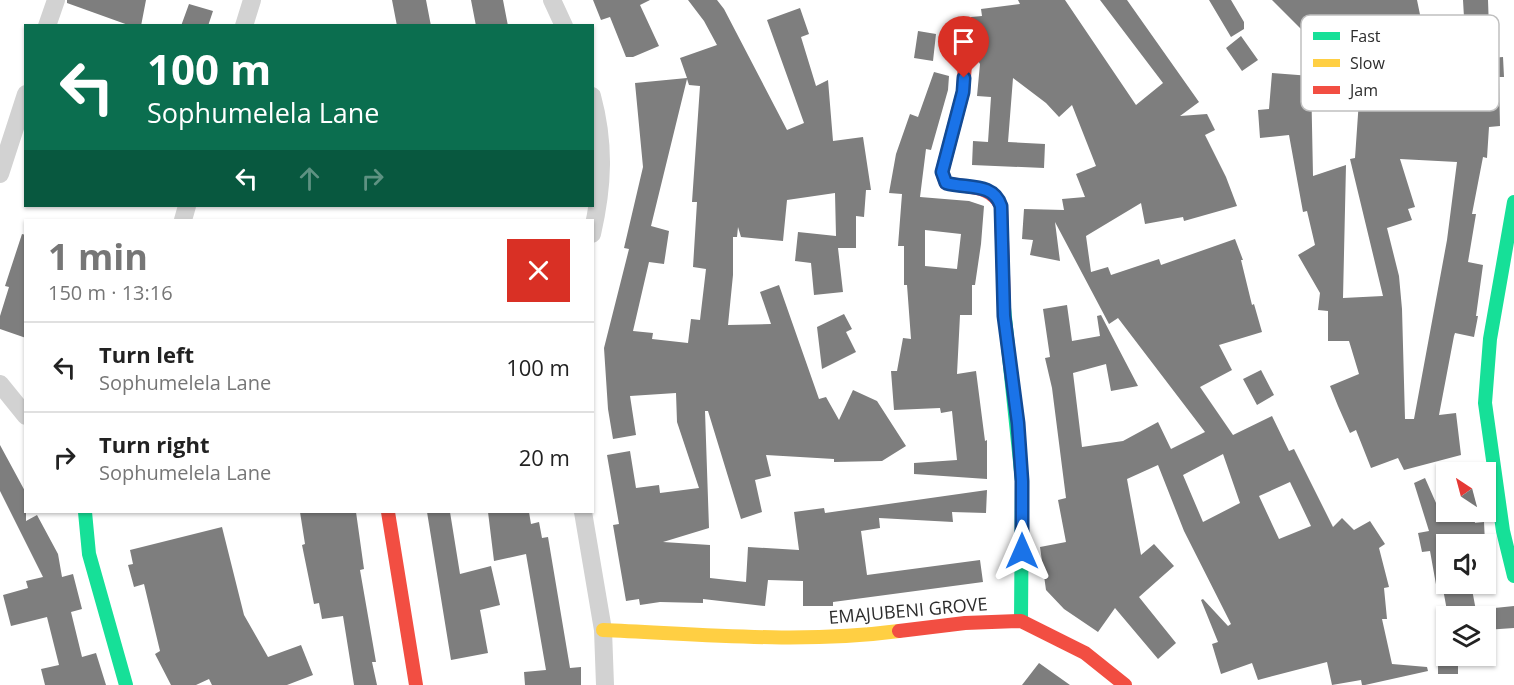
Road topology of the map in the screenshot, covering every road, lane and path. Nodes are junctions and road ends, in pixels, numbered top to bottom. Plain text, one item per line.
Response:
1 (56, 0) edge
2 (252, 0) edge
3 (552, 0) edge
4 (48, 24) edge
5 (245, 24) edge
6 (563, 24) edge
7 (965, 64) dead end
8 (24, 100) edge
9 (594, 103) edge
10 (0, 174) edge
11 (1514, 202) edge
12 (594, 221) edge
13 (0, 384) edge
14 (24, 414) edge
15 (85, 513) edge
16 (388, 513) edge
17 (583, 513) edge
18 (1514, 576) edge
19 (1021, 621) junction
20 (603, 630) junction
21 (126, 685) edge
22 (416, 685) edge
23 (605, 685) edge
24 (1125, 685) edge

1 - 4 street
2 - 5 street
3 - 6 street
7 - 19 street
8 - 10 street
9 - 12 street
11 - 18 street
13 - 14 street
15 - 21 street
16 - 22 street
17 - 20 street
19 - 20 street, EMAJUBENI GROVE
19 - 24 street, EMAJUBENI GROVE
20 - 23 street

